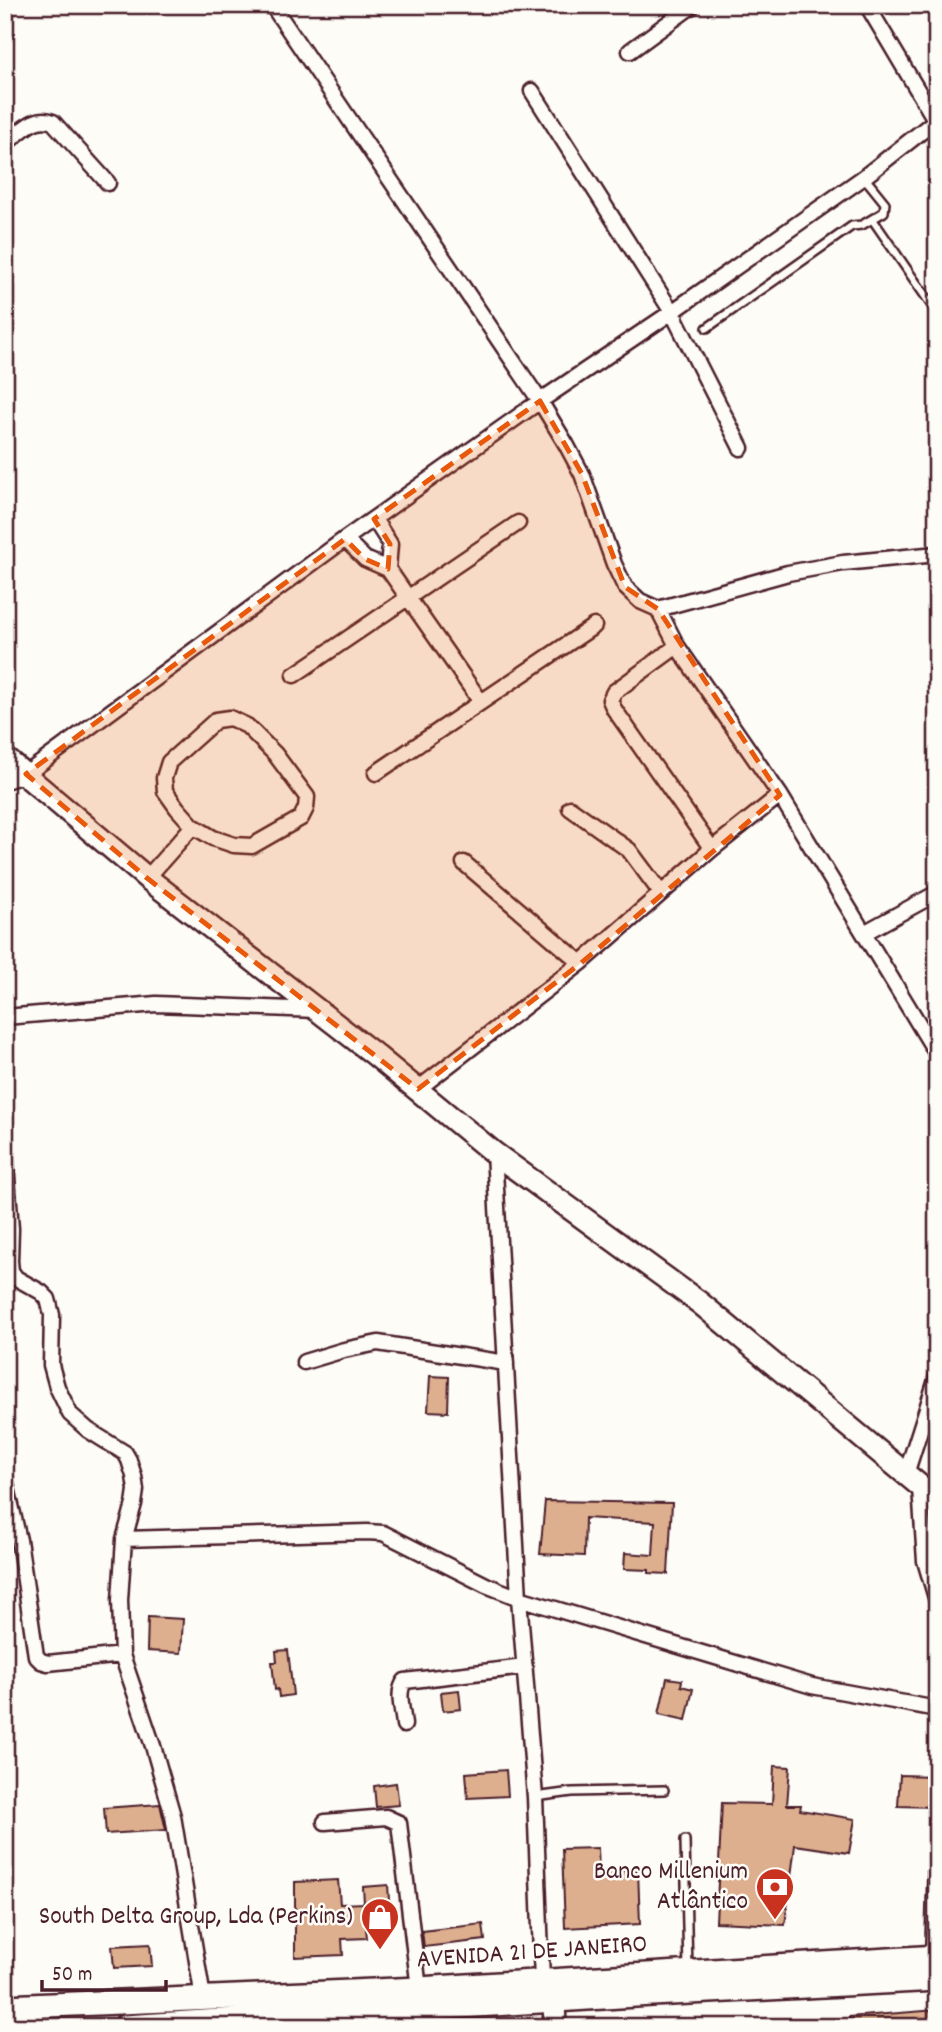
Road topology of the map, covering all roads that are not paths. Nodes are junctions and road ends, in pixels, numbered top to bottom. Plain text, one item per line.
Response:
1 (272, 5) edge
2 (692, 5) edge
3 (867, 5) edge
4 (630, 51) dead end
5 (532, 91) dead end
6 (936, 122) edge
7 (5, 144) edge
8 (864, 177) junction
9 (108, 183) dead end
10 (873, 220) junction
11 (672, 312) junction
12 (937, 313) edge
13 (707, 328) dead end
14 (540, 401) junction
15 (741, 448) dead end
16 (374, 519) junction
17 (518, 523) dead end
18 (345, 539) junction
19 (937, 554) edge
20 (388, 569) junction
21 (408, 598) junction
22 (658, 609) junction
23 (594, 626) dead end
24 (677, 646) junction
25 (295, 675) dead end
26 (481, 702) junction
27 (5, 758) edge
28 (376, 773) dead end
29 (15, 778) edge
30 (779, 795) junction
31 (570, 808) dead end
32 (193, 825) junction
33 (712, 849) junction
34 (464, 863) dead end
35 (147, 878) junction
36 (662, 893) junction
37 (937, 893) edge
38 (864, 933) junction
39 (581, 962) junction
40 (319, 1011) junction
41 (5, 1017) edge
42 (937, 1055) edge
43 (418, 1090) junction
44 (5, 1150) edge
45 (494, 1153) junction
46 (304, 1362) dead end
47 (506, 1363) junction
48 (937, 1377) edge
49 (5, 1479) edge
50 (913, 1480) junction
51 (937, 1500) edge
52 (124, 1539) junction
53 (519, 1598) junction
54 (937, 1601) edge
55 (122, 1655) junction
56 (525, 1667) junction
57 (937, 1709) edge
58 (404, 1725) dead end
59 (664, 1790) dead end
60 (535, 1797) junction
61 (325, 1822) dead end
62 (937, 1825) edge
63 (685, 1840) dead end
64 (935, 1965) edge
65 (688, 1972) junction
66 (542, 1981) junction
67 (419, 1989) junction
68 (203, 1998) junction
69 (554, 2001) junction
70 (5, 2007) edge
71 (238, 2023) edge
72 (125, 2027) edge
73 (555, 2027) edge

1 - 14 street
2 - 4 street
3 - 6 street
5 - 11 street
6 - 8 street
7 - 9 street
8 - 10 lane
8 - 11 street
10 - 12 lane
10 - 13 lane
11 - 14 street
11 - 15 street
14 - 16 street
14 - 22 street
16 - 18 street
16 - 20 street
17 - 21 street
18 - 20 street
18 - 29 street
19 - 22 street
20 - 21 street
21 - 25 street
21 - 26 street
22 - 24 street
23 - 26 street
24 - 30 street
24 - 33 street
26 - 28 street
27 - 29 main road
29 - 35 main road
30 - 33 street
30 - 38 street
31 - 36 street
32 - 32 street
32 - 35 street
33 - 36 street
34 - 39 street
35 - 40 main road
36 - 39 street
37 - 38 street
38 - 42 street
39 - 43 street
40 - 41 street
40 - 43 main road
43 - 45 main road
44 - 52 street
45 - 47 street
45 - 50 main road
46 - 47 street
47 - 53 street
48 - 50 street
49 - 55 street
50 - 51 main road
50 - 54 street
52 - 53 street
52 - 55 street
53 - 56 street
53 - 57 street
55 - 68 street
56 - 58 street
56 - 60 street
59 - 60 lane
60 - 66 street
61 - 67 street
62 - 64 street
63 - 65 lane
64 - 65 main road, AVENIDA 21 DE JANEIRO
64 - 69 main road, AVENIDA 21 DE JANEIRO
65 - 66 main road, AVENIDA 21 DE JANEIRO
66 - 67 main road, AVENIDA 21 DE JANEIRO
67 - 68 main road, AVENIDA 21 DE JANEIRO
68 - 70 main road, AVENIDA 21 DE JANEIRO
69 - 71 main road, AVENIDA 21 DE JANEIRO
69 - 73 main road
71 - 72 main road, AVENIDA 21 DE JANEIRO

